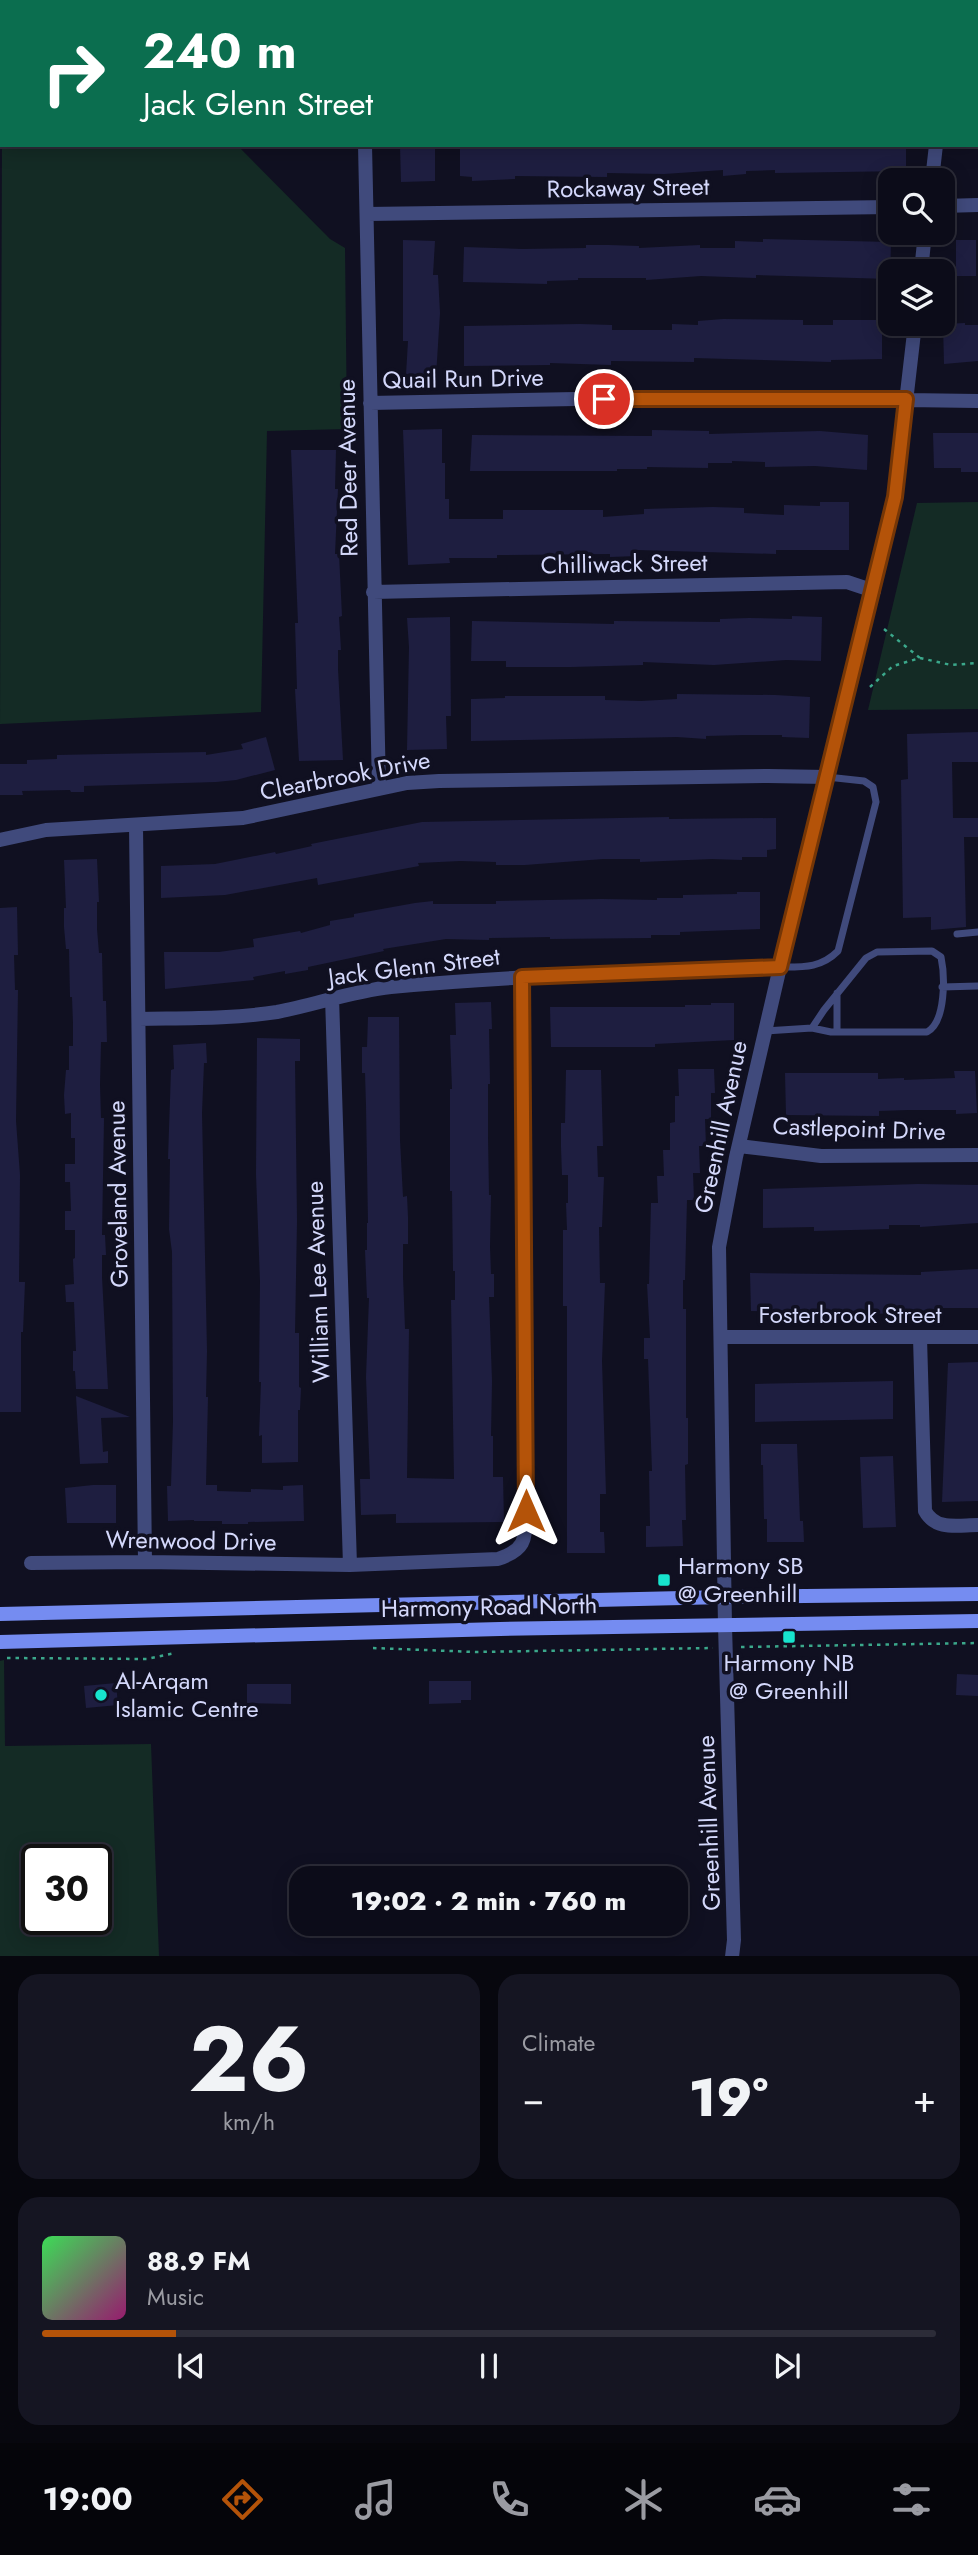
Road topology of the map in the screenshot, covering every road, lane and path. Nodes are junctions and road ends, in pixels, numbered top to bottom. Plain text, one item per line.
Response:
1 (365, 147) edge
2 (936, 147) edge
3 (933, 168) edge
4 (978, 205) edge
5 (955, 206) edge
6 (878, 207) edge
7 (367, 214) junction
8 (914, 336) edge
9 (906, 399) junction
10 (978, 401) edge
11 (370, 403) junction
12 (874, 591) junction
13 (373, 592) junction
14 (884, 629) dead end
15 (920, 659) junction
16 (978, 663) edge
17 (870, 687) dead end
18 (827, 777) junction
19 (379, 789) junction
20 (136, 826) junction
21 (0, 840) edge
22 (978, 932) edge
23 (957, 934) dead end
24 (780, 967) junction
25 (522, 977) junction
26 (978, 986) edge
27 (942, 987) junction
28 (837, 992) junction
29 (332, 998) junction
30 (139, 1019) junction
31 (813, 1028) junction
32 (765, 1031) junction
33 (837, 1032) junction
34 (739, 1146) junction
35 (978, 1155) edge
36 (722, 1337) junction
37 (978, 1337) edge
38 (920, 1338) junction
39 (978, 1525) edge
40 (145, 1562) junction
41 (31, 1563) dead end
42 (350, 1566) junction
43 (978, 1594) edge
44 (726, 1597) junction
45 (0, 1614) edge
46 (978, 1621) edge
47 (725, 1626) junction
48 (0, 1642) edge
49 (978, 1643) edge
50 (752, 1647) dead end
51 (368, 1648) dead end
52 (704, 1648) dead end
53 (178, 1652) dead end
54 (2, 1658) dead end
55 (732, 1956) edge

1 - 7 street, Red Deer Avenue
2 - 3 street
4 - 5 street
6 - 7 street, Rockaway Street
7 - 11 street, Red Deer Avenue
8 - 9 street, Greenhill Avenue
9 - 10 street, Quail Run Drive
9 - 11 street, Quail Run Drive
9 - 12 street, Greenhill Avenue
11 - 13 street, Red Deer Avenue
12 - 13 street, Chilliwack Street
12 - 18 street, Greenhill Avenue
13 - 19 street, Red Deer Avenue
14 - 15 path
15 - 16 path
15 - 17 path
18 - 19 street, Clearbrook Drive
18 - 24 street, Greenhill Avenue
18 - 24 lane
19 - 20 street, Clearbrook Drive
20 - 21 street, Clearbrook Drive
20 - 30 street, Groveland Avenue
22 - 23 lane
24 - 25 street, Jack Glenn Street
24 - 32 street, Greenhill Avenue
25 - 29 street, Jack Glenn Street
25 - 42 street, Wrenwood Drive
26 - 27 lane
27 - 28 lane
27 - 33 lane
28 - 31 lane
28 - 33 lane
29 - 30 street, Jack Glenn Street
29 - 42 street, William Lee Avenue
30 - 40 street, Groveland Avenue
31 - 32 lane
31 - 33 lane
32 - 34 street, Greenhill Avenue
34 - 35 street, Castlepoint Drive
34 - 36 street, Greenhill Avenue
36 - 38 street, Fosterbrook Street
36 - 44 street, Greenhill Avenue
37 - 38 street, Fosterbrook Street
38 - 39 street
40 - 41 street, Wrenwood Drive
40 - 42 street, Wrenwood Drive
43 - 44 main road, Harmony Road North
44 - 45 main road, Harmony Road North
44 - 47 street, Greenhill Avenue
46 - 47 main road, Harmony Road North
47 - 48 main road, Harmony Road North
47 - 55 street, Greenhill Avenue
49 - 50 path
51 - 52 path
53 - 54 path

